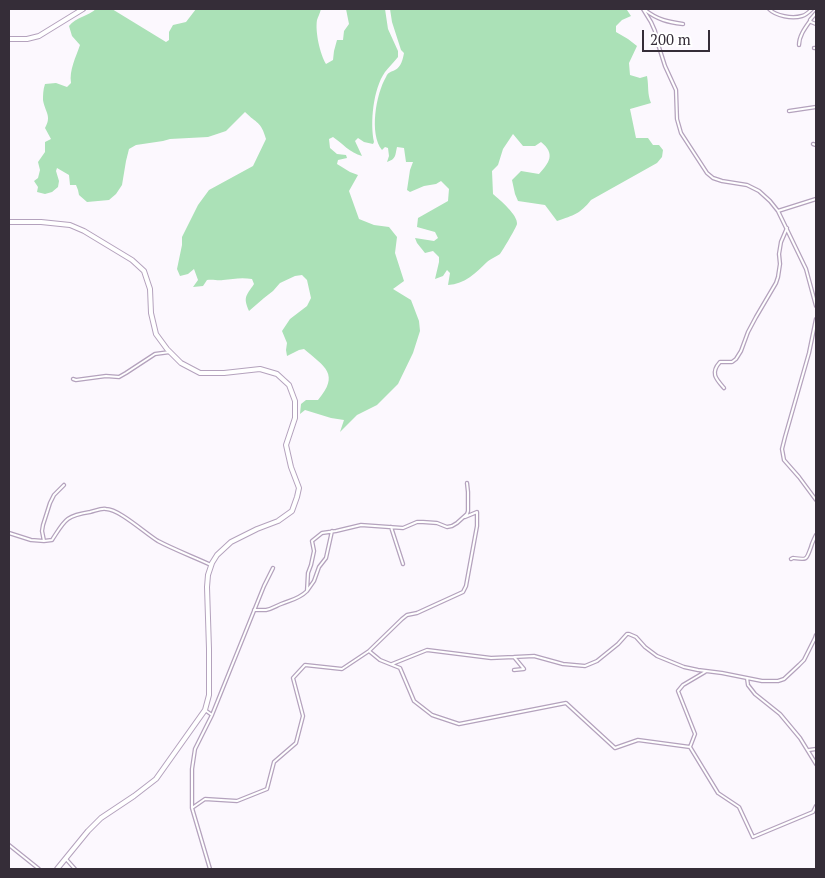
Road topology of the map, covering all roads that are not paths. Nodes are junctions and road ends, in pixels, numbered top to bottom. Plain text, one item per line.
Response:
1 (83, 9) edge
2 (643, 9) edge
3 (769, 9) edge
4 (812, 9) edge
5 (816, 13) edge
6 (653, 17) junction
7 (810, 21) junction
8 (651, 22) junction
9 (683, 24) dead end
10 (816, 24) edge
11 (9, 39) edge
12 (799, 46) dead end
13 (816, 107) edge
14 (790, 111) dead end
15 (816, 199) edge
16 (778, 211) junction
17 (9, 222) edge
18 (787, 228) junction
19 (816, 306) edge
20 (816, 319) edge
21 (170, 352) junction
22 (73, 379) dead end
23 (724, 388) dead end
24 (467, 483) dead end
25 (64, 485) dead end
26 (816, 500) edge
27 (463, 518) junction
28 (391, 527) junction
29 (332, 531) junction
30 (336, 531) junction
31 (9, 532) edge
32 (816, 535) edge
33 (331, 537) junction
34 (44, 541) junction
35 (791, 559) dead end
36 (403, 564) dead end
37 (212, 565) junction
38 (273, 568) dead end
39 (307, 591) junction
40 (254, 610) junction
41 (816, 638) edge
42 (369, 650) junction
43 (514, 657) junction
44 (391, 664) junction
45 (514, 670) dead end
46 (706, 671) junction
47 (747, 678) junction
48 (205, 710) junction
49 (212, 714) junction
50 (690, 747) junction
51 (816, 749) edge
52 (808, 750) junction
53 (816, 764) edge
54 (816, 806) edge
55 (192, 808) junction
56 (9, 845) edge
57 (66, 859) junction
58 (38, 869) edge
59 (57, 869) edge
60 (75, 869) edge
61 (210, 869) edge

1 - 11 main road
2 - 6 street
2 - 8 street
3 - 4 street
5 - 7 street
6 - 8 street
6 - 9 street
7 - 10 street
7 - 12 street
8 - 16 street
13 - 14 street
15 - 16 street
16 - 18 street
17 - 21 main road
18 - 19 street
18 - 23 street
20 - 26 street
21 - 22 street
21 - 37 main road
24 - 27 street
25 - 34 street
27 - 28 street
27 - 42 street
28 - 30 street
28 - 36 street
29 - 30 street
29 - 33 street
29 - 39 street
30 - 33 street
31 - 34 street
32 - 35 street
33 - 39 street
34 - 37 street
37 - 48 main road
38 - 40 street
39 - 40 street
40 - 49 street
41 - 47 street
42 - 44 street
42 - 55 street
43 - 44 street
43 - 45 street
43 - 46 street
44 - 50 street
46 - 47 street
46 - 50 street
47 - 52 street
48 - 49 street
48 - 57 main road
49 - 55 street
50 - 54 street
51 - 52 street
52 - 53 street
55 - 61 street
56 - 58 street
57 - 59 main road
57 - 60 street

